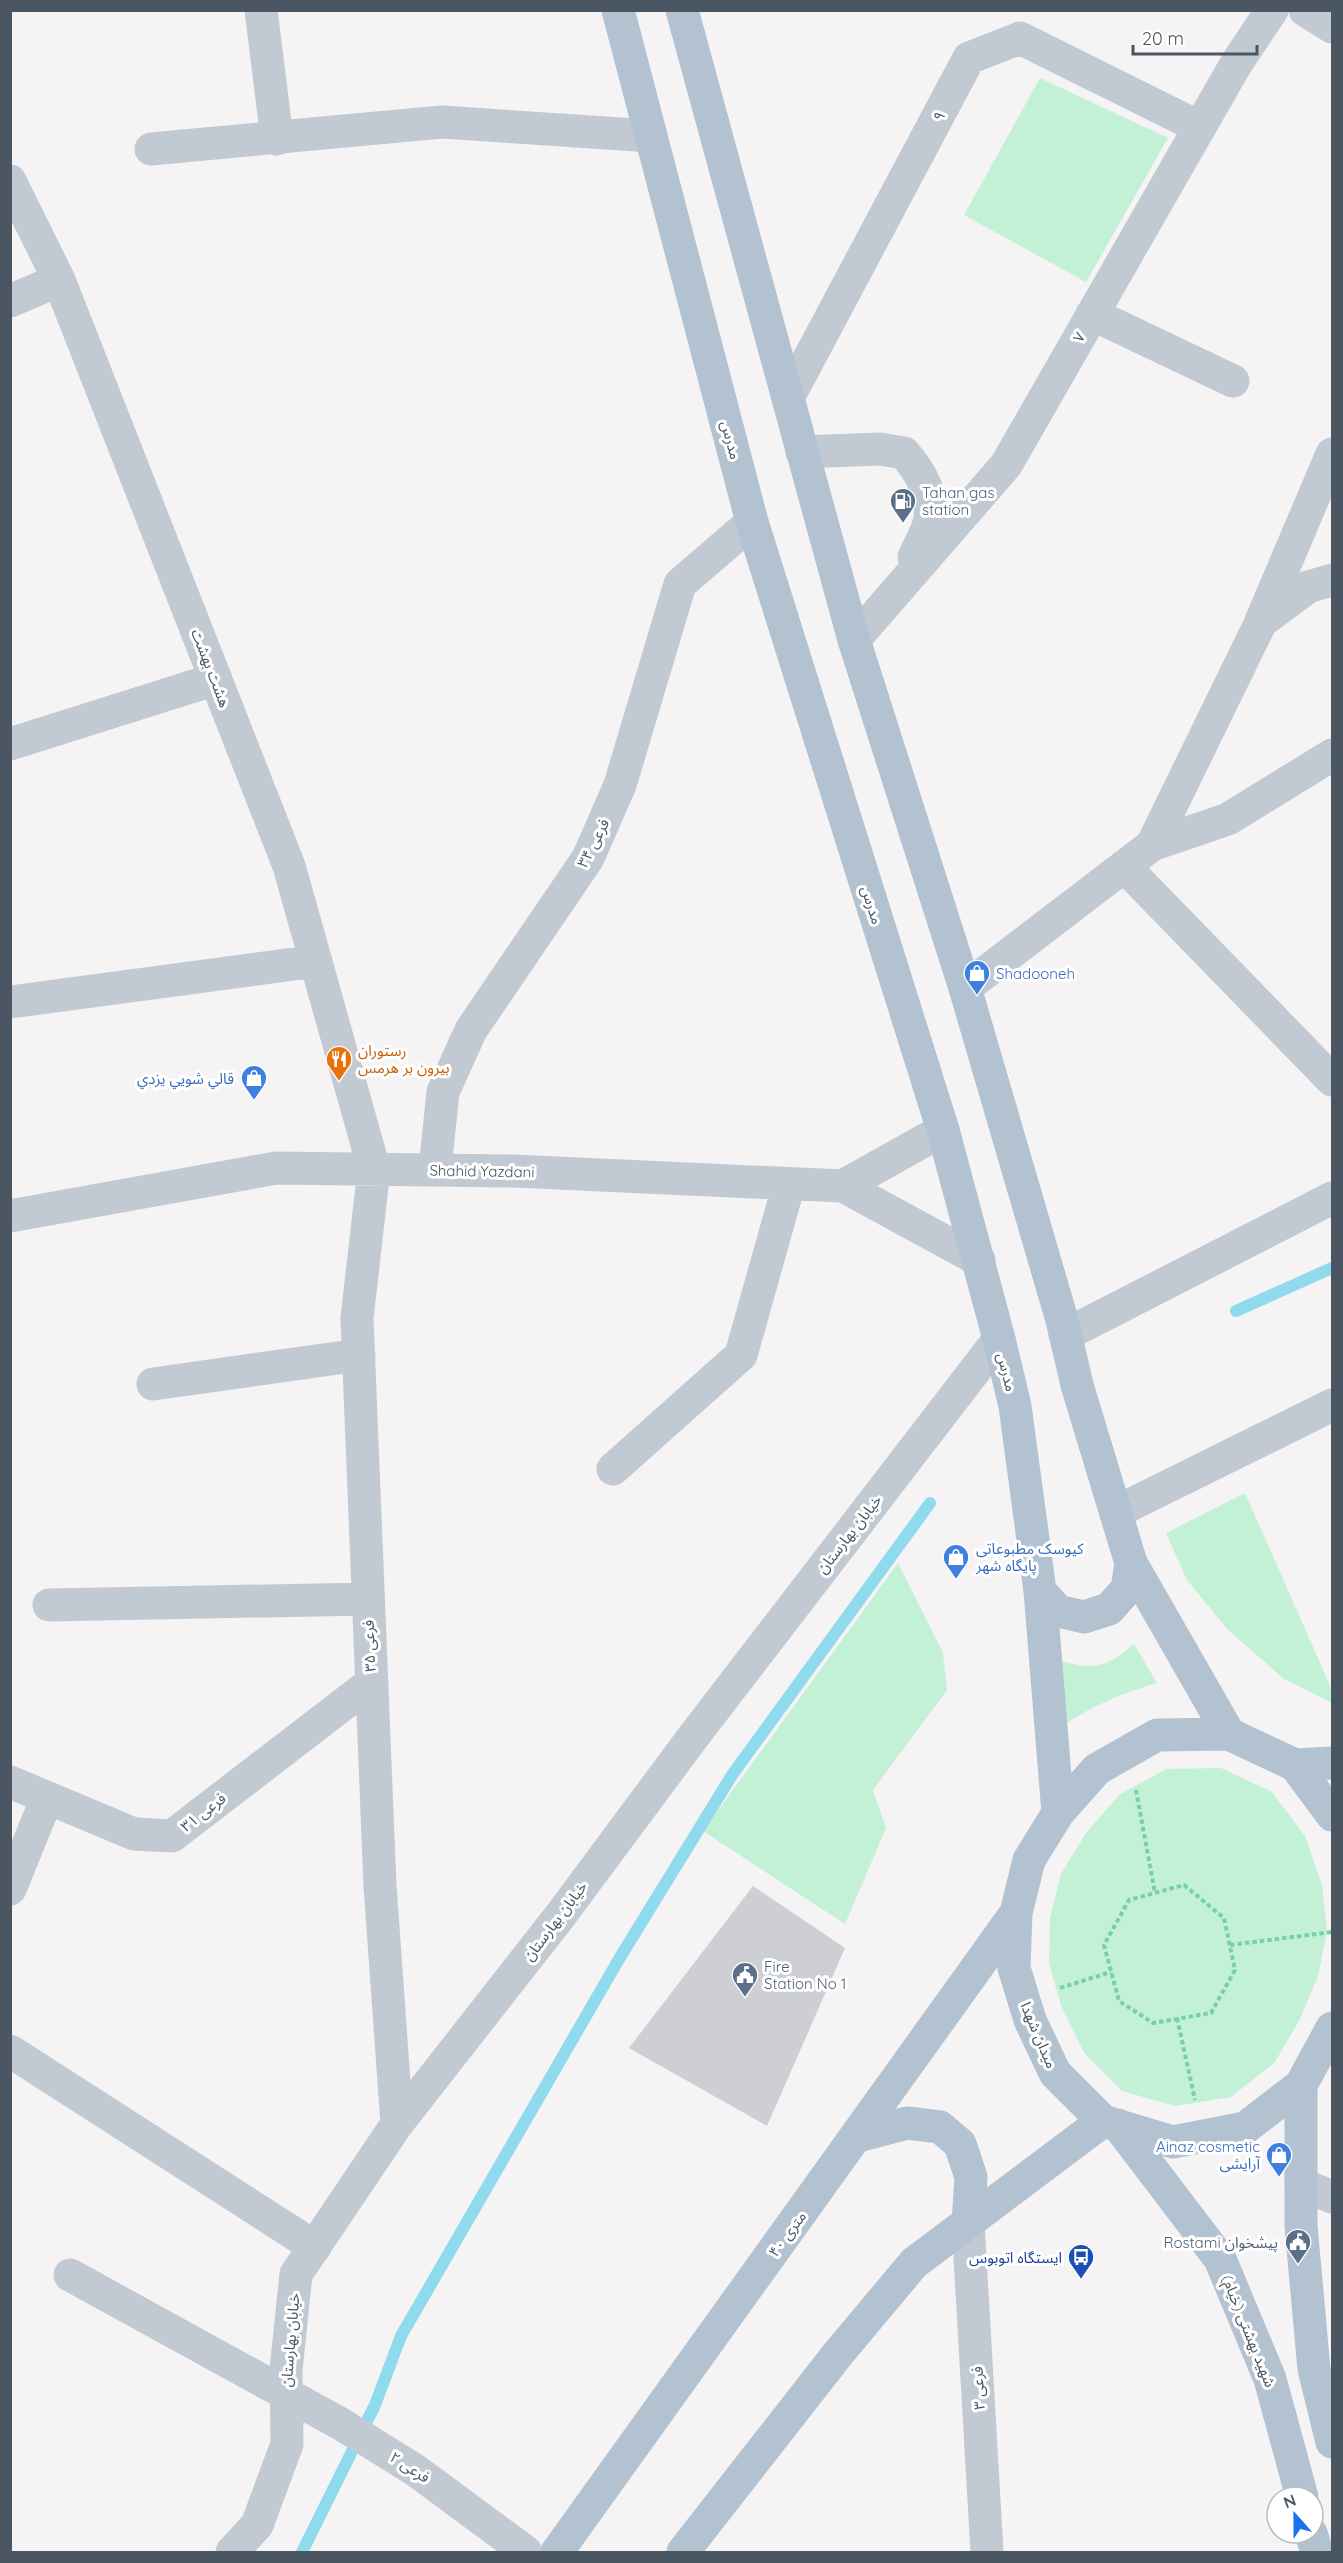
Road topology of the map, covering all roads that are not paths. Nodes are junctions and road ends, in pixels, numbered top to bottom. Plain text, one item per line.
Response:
1 (261, 10) edge
2 (618, 10) edge
3 (682, 10) edge
4 (1272, 10) edge
5 (1305, 10) edge
6 (1332, 27) edge
7 (1199, 127) junction
8 (651, 136) junction
9 (276, 139) junction
10 (152, 149) dead end
11 (10, 181) edge
12 (59, 279) junction
13 (10, 302) edge
14 (1092, 314) junction
15 (1233, 381) dead end
16 (788, 398) junction
17 (802, 452) junction
18 (1332, 454) edge
19 (752, 522) junction
20 (906, 578) junction
21 (1332, 580) edge
22 (1261, 622) junction
23 (854, 640) junction
24 (216, 679) junction
25 (10, 744) edge
26 (1332, 755) edge
27 (1152, 845) junction
28 (1124, 866) junction
29 (316, 961) junction
30 (965, 988) junction
31 (10, 1002) edge
32 (1332, 1080) edge
33 (943, 1130) junction
34 (374, 1169) junction
35 (435, 1170) junction
36 (789, 1184) junction
37 (843, 1186) junction
38 (1332, 1198) edge
39 (10, 1216) edge
40 (979, 1260) junction
41 (1065, 1335) junction
42 (999, 1339) junction
43 (359, 1355) junction
44 (153, 1384) dead end
45 (1332, 1406) edge
46 (613, 1468) dead end
47 (1116, 1512) junction
48 (1131, 1563) junction
49 (1040, 1591) junction
50 (368, 1599) junction
51 (48, 1605) dead end
52 (371, 1683) junction
53 (1229, 1734) junction
54 (1332, 1763) edge
55 (1295, 1765) junction
56 (10, 1782) edge
57 (48, 1798) junction
58 (1058, 1813) junction
59 (1332, 1815) edge
60 (10, 1890) edge
61 (1016, 1913) junction
62 (1332, 2028) edge
63 (10, 2051) edge
64 (1301, 2085) junction
65 (1111, 2123) junction
66 (398, 2124) junction
67 (858, 2136) junction
68 (1301, 2184) junction
69 (1332, 2197) edge
70 (968, 2223) junction
71 (315, 2247) junction
72 (70, 2275) dead end
73 (286, 2394) junction
74 (1332, 2442) edge
75 (1299, 2485) edge
76 (232, 2553) edge
77 (526, 2553) edge
78 (557, 2553) edge
79 (683, 2553) edge
80 (987, 2553) edge

1 - 9 street
2 - 8 main road, مدرس
3 - 16 main road
4 - 7 street, ۷
5 - 6 street
7 - 14 street, ۷
7 - 16 street, ۹
8 - 9 street
8 - 19 main road, مدرس
9 - 10 street
11 - 12 street, هشت بهشت
12 - 13 street
12 - 24 street, هشت بهشت
14 - 15 street
14 - 20 street, ۷
16 - 17 main road
17 - 20 street
17 - 23 main road
18 - 22 street
19 - 33 main road, مدرس
19 - 35 street, فرعی ۳۴
20 - 23 street, ۷
21 - 22 street
22 - 27 street
23 - 30 main road
24 - 25 street
24 - 29 street, هشت بهشت
26 - 27 street
27 - 28 street
28 - 30 street
28 - 32 street
29 - 31 street
29 - 34 street, هشت بهشت
30 - 41 main road
33 - 37 street
33 - 40 main road, مدرس
34 - 35 street, Shahid Yazdani
34 - 39 street, Shahid Yazdani
34 - 43 street, فرعی ۳۵
35 - 36 street, Shahid Yazdani
36 - 37 street, Shahid Yazdani
36 - 46 street
37 - 40 street
38 - 41 street
40 - 42 main road, مدرس
41 - 47 main road
42 - 49 main road, مدرس
42 - 66 street, خیابان بهارستان
43 - 44 street
43 - 50 street, فرعی ۳۵
45 - 47 street
47 - 48 main road
48 - 49 main road
48 - 53 main road
49 - 58 main road, مدرس
50 - 51 street
50 - 52 street, فرعی ۳۵
52 - 57 street, فرعی ۳۱
52 - 66 street, فرعی ۳۵
53 - 55 main road, میدان شهدا
53 - 58 main road, میدان شهدا
54 - 55 main road
55 - 59 main road, میدان شهدا
56 - 57 street, فرعی ۳۱
57 - 60 street
58 - 61 main road, میدان شهدا
61 - 65 main road, میدان شهدا
61 - 67 main road, ۴۰ متری
62 - 64 main road, میدان شهدا
63 - 71 street
64 - 65 main road, میدان شهدا
64 - 68 main road
65 - 70 main road
65 - 75 main road, شهید بهشتی (خیام)
66 - 71 street, خیابان بهارستان
67 - 70 main road
67 - 78 main road, ۴۰ متری
68 - 69 street
68 - 74 main road
70 - 79 main road
70 - 80 street, فرعی ۳
71 - 73 street, خیابان بهارستان
72 - 73 street, فرعی ۲
73 - 76 street, خیابان بهارستان
73 - 77 street, فرعی ۲

